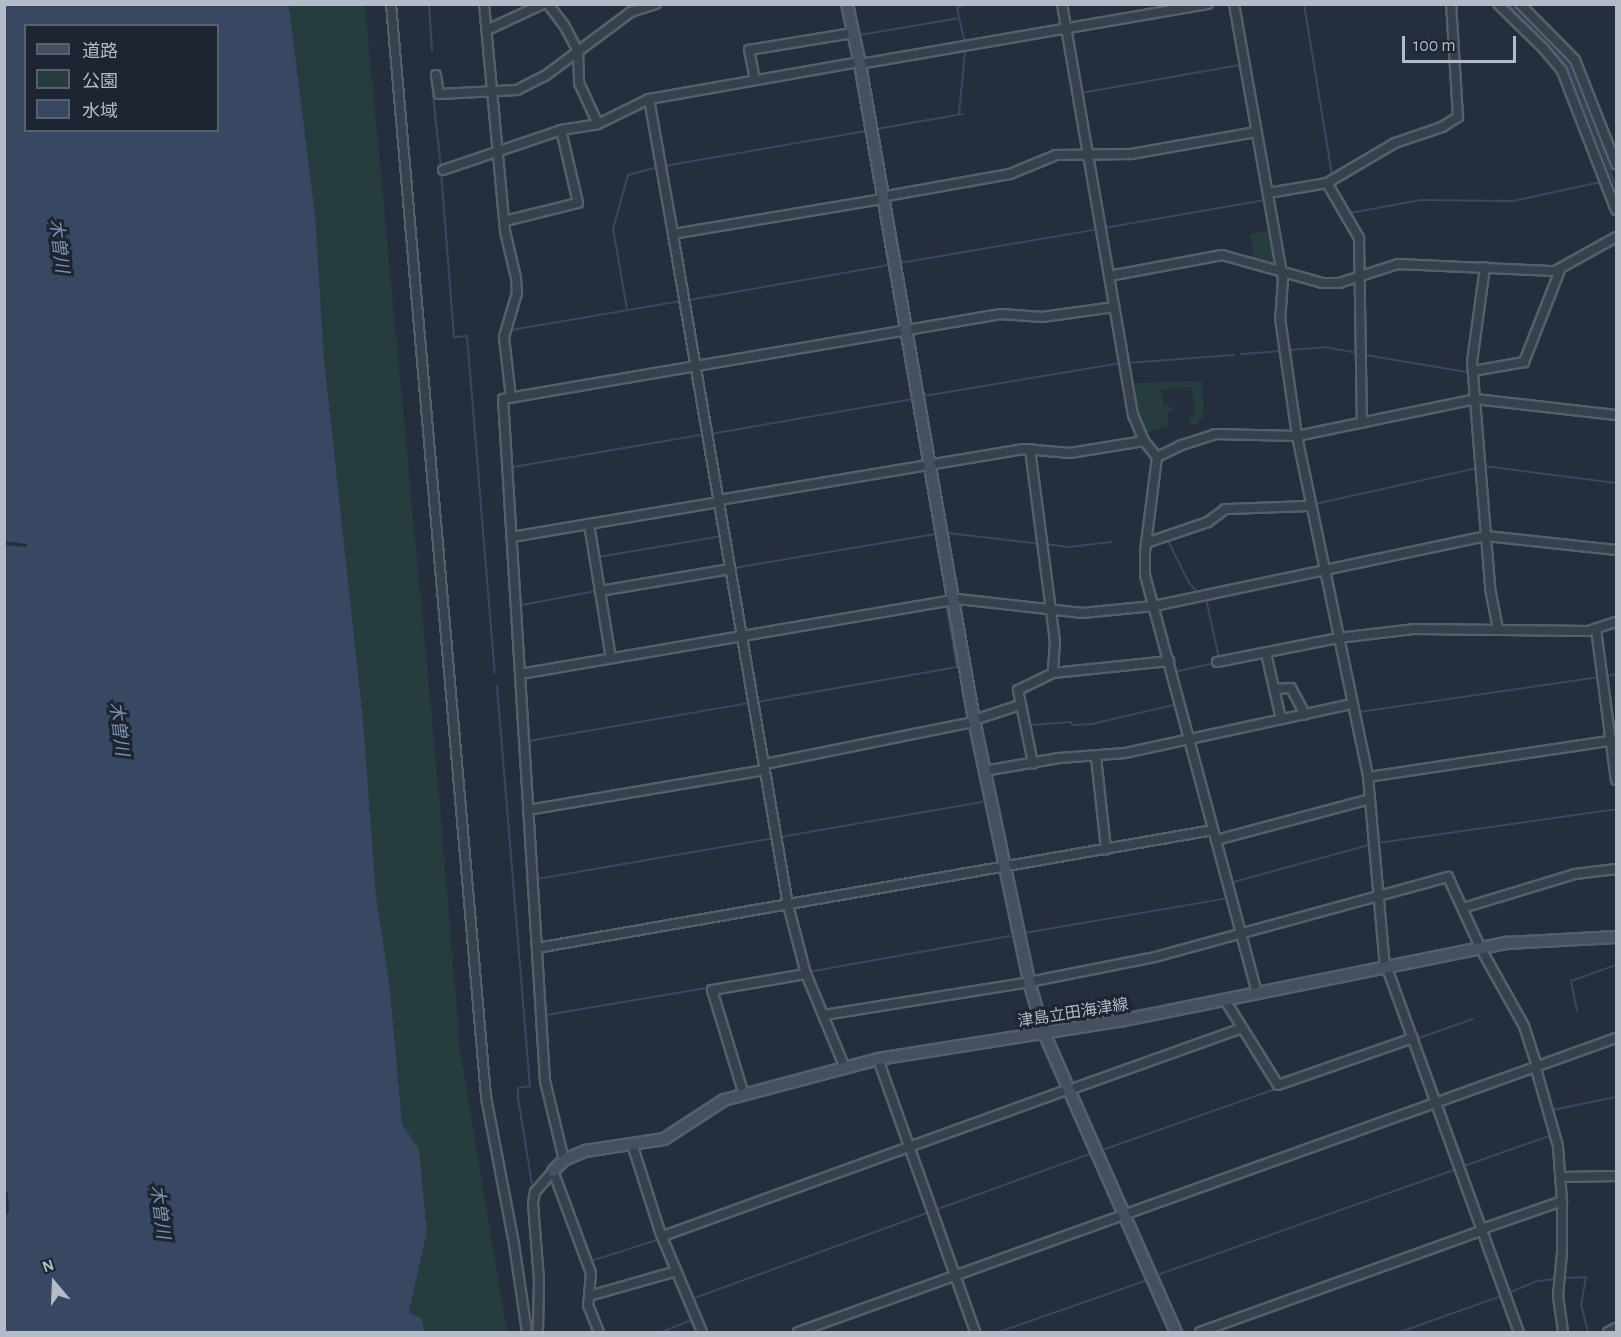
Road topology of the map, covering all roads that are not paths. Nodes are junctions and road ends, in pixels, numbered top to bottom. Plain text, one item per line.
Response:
1 (391, 4) edge
2 (484, 4) edge
3 (546, 4) edge
4 (656, 4) edge
5 (847, 4) edge
6 (1062, 4) edge
7 (1208, 4) edge
8 (1233, 4) edge
9 (1451, 4) edge
10 (1498, 4) edge
11 (1520, 4) edge
12 (1067, 29) junction
13 (487, 30) junction
14 (853, 33) junction
15 (578, 51) junction
16 (860, 63) junction
17 (436, 75) dead end
18 (755, 80) junction
19 (493, 93) junction
20 (649, 99) junction
21 (598, 124) junction
22 (561, 130) junction
23 (1256, 132) junction
24 (496, 151) junction
25 (1087, 153) junction
26 (1617, 164) edge
27 (443, 170) dead end
28 (1326, 183) junction
29 (1268, 193) junction
30 (881, 198) junction
31 (1617, 210) edge
32 (505, 221) junction
33 (673, 234) junction
34 (1617, 237) edge
35 (1485, 267) junction
36 (1281, 270) junction
37 (1560, 270) junction
38 (1360, 275) junction
39 (1109, 276) junction
40 (1114, 307) junction
41 (906, 331) junction
42 (695, 368) junction
43 (1473, 371) junction
44 (511, 398) junction
45 (1475, 399) junction
46 (1617, 415) edge
47 (1362, 423) junction
48 (1297, 436) junction
49 (1144, 441) junction
50 (1030, 449) junction
51 (1157, 457) junction
52 (929, 464) junction
53 (719, 501) junction
54 (1311, 506) junction
55 (589, 524) junction
56 (1486, 536) junction
57 (512, 537) junction
58 (1146, 543) junction
59 (1617, 550) edge
60 (730, 569) junction
61 (1323, 570) junction
62 (600, 591) junction
63 (953, 600) junction
64 (1154, 606) junction
65 (1051, 609) junction
66 (1617, 622) edge
67 (1498, 629) junction
68 (1596, 629) junction
69 (741, 636) junction
70 (1338, 638) junction
71 (1266, 652) junction
72 (611, 658) junction
73 (1169, 661) junction
74 (1217, 662) dead end
75 (1053, 673) junction
76 (520, 674) junction
77 (1274, 690) junction
78 (1352, 704) junction
79 (1020, 705) junction
80 (1305, 714) junction
81 (1281, 719) junction
82 (974, 721) junction
83 (1189, 739) junction
84 (1614, 741) edge
85 (1096, 757) junction
86 (1033, 763) junction
87 (764, 767) junction
88 (984, 771) junction
89 (1368, 777) junction
90 (1617, 780) edge
91 (1370, 799) junction
92 (528, 810) junction
93 (1213, 830) junction
94 (1216, 840) junction
95 (1106, 849) junction
96 (1004, 867) junction
97 (1617, 869) edge
98 (1378, 897) junction
99 (788, 905) junction
100 (1463, 908) junction
101 (1240, 934) junction
102 (1617, 937) edge
103 (537, 948) junction
104 (1481, 949) junction
105 (1386, 968) junction
106 (806, 974) junction
107 (1029, 982) junction
108 (1257, 994) junction
109 (1225, 1000) junction
110 (824, 1015) junction
111 (1242, 1028) junction
112 (1044, 1033) junction
113 (1413, 1038) junction
114 (1617, 1038) edge
115 (878, 1059) junction
116 (1537, 1067) junction
117 (845, 1068) junction
118 (1069, 1090) junction
119 (744, 1095) junction
120 (1437, 1104) junction
121 (632, 1144) junction
122 (908, 1147) junction
123 (564, 1160) junction
124 (552, 1171) junction
125 (1617, 1176) edge
126 (1561, 1177) junction
127 (1562, 1201) junction
128 (1125, 1215) junction
129 (1483, 1229) junction
130 (663, 1236) junction
131 (677, 1271) junction
132 (955, 1276) junction
133 (589, 1296) junction
134 (1617, 1328) edge
135 (527, 1332) edge
136 (538, 1332) edge
137 (599, 1332) edge
138 (702, 1332) edge
139 (803, 1332) edge
140 (975, 1332) edge
141 (1176, 1332) edge
142 (1200, 1332) edge
143 (1519, 1332) edge
144 (1563, 1332) edge
145 (1608, 1332) edge

1 - 135 street
2 - 13 street
3 - 13 street
3 - 15 street
4 - 15 street
5 - 14 street
6 - 12 street
7 - 12 street
8 - 23 street
9 - 28 street
10 - 31 street
11 - 26 street
12 - 16 street
12 - 25 street
13 - 19 street
14 - 16 street
14 - 18 street
15 - 19 street
15 - 21 street
16 - 18 street
16 - 30 street
17 - 19 street
18 - 20 street
19 - 24 street
20 - 21 street
20 - 33 street
21 - 22 street
22 - 24 street
22 - 32 street
23 - 25 street
23 - 29 street
24 - 27 street
24 - 32 street
25 - 30 street
25 - 39 street
28 - 29 street
28 - 38 street
29 - 36 street
30 - 33 street
30 - 41 street
32 - 44 street
33 - 42 street
34 - 37 street
35 - 37 street
35 - 38 street
35 - 43 street
36 - 38 street
36 - 39 street
36 - 48 street
37 - 43 street
38 - 47 street
39 - 40 street
40 - 41 street
40 - 49 street
41 - 42 street
41 - 52 street
42 - 44 street
42 - 53 street
43 - 45 street
44 - 57 street
45 - 46 street
45 - 47 street
45 - 56 street
47 - 48 street
48 - 51 street
48 - 54 street
49 - 50 street
49 - 51 street
50 - 52 street
50 - 65 street
51 - 58 street
52 - 53 street
52 - 63 street
53 - 55 street
53 - 60 street
54 - 58 street
54 - 61 street
55 - 57 street
55 - 62 street
56 - 59 street
56 - 61 street
56 - 67 street
57 - 76 street
58 - 64 street
60 - 62 street
60 - 69 street
61 - 64 street
61 - 70 street
62 - 72 street
63 - 65 street
63 - 69 street
63 - 82 street
64 - 65 street
64 - 73 street
65 - 75 street
66 - 68 street
67 - 68 street
67 - 70 street
68 - 84 street
69 - 72 street
69 - 87 street
70 - 71 street
70 - 78 street
71 - 74 street
71 - 77 street
72 - 76 street
73 - 75 street
73 - 83 street
75 - 79 street
76 - 92 street
77 - 80 street
77 - 81 street
78 - 80 street
78 - 89 street
79 - 82 street
79 - 86 street
80 - 81 street
81 - 83 street
82 - 87 street
82 - 88 street
83 - 85 street
83 - 93 street
84 - 89 street
84 - 90 street
85 - 86 street
85 - 95 street
86 - 88 street
87 - 92 street
87 - 99 street
88 - 96 street
89 - 91 street
91 - 94 street
91 - 98 street
92 - 103 street
93 - 94 street
93 - 95 street
94 - 101 street
95 - 96 street
96 - 99 street
96 - 107 street
97 - 100 street
98 - 100 street
98 - 101 street
98 - 105 street
99 - 103 street
99 - 106 street
100 - 104 street
101 - 107 street
101 - 108 street
102 - 104 street, 津島立田海津線
103 - 123 street
104 - 105 street, 津島立田海津線
104 - 116 street
105 - 108 street, 津島立田海津線
105 - 113 street
106 - 110 street
106 - 119 street
107 - 110 street
107 - 112 street
108 - 109 street, 津島立田海津線
109 - 111 street
109 - 112 street, 津島立田海津線
110 - 117 street
111 - 113 street
111 - 118 street
112 - 115 street, 津島立田海津線
112 - 118 street
113 - 120 street
114 - 116 street
115 - 117 street, 津島立田海津線
115 - 122 street
116 - 120 street
116 - 126 street
117 - 119 street, 津島立田海津線
118 - 122 street
118 - 128 street
119 - 121 street, 津島立田海津線
120 - 128 street
120 - 129 street
121 - 123 street, 津島立田海津線
121 - 130 street
122 - 130 street
122 - 132 street
123 - 124 street, 津島立田海津線
124 - 133 street
124 - 136 street
125 - 126 street
126 - 127 street
127 - 129 street
127 - 144 street
128 - 132 street
128 - 141 street
129 - 142 street
129 - 143 street
130 - 131 street
131 - 133 street
131 - 138 street
132 - 139 street
132 - 140 street
133 - 137 street
134 - 145 street

